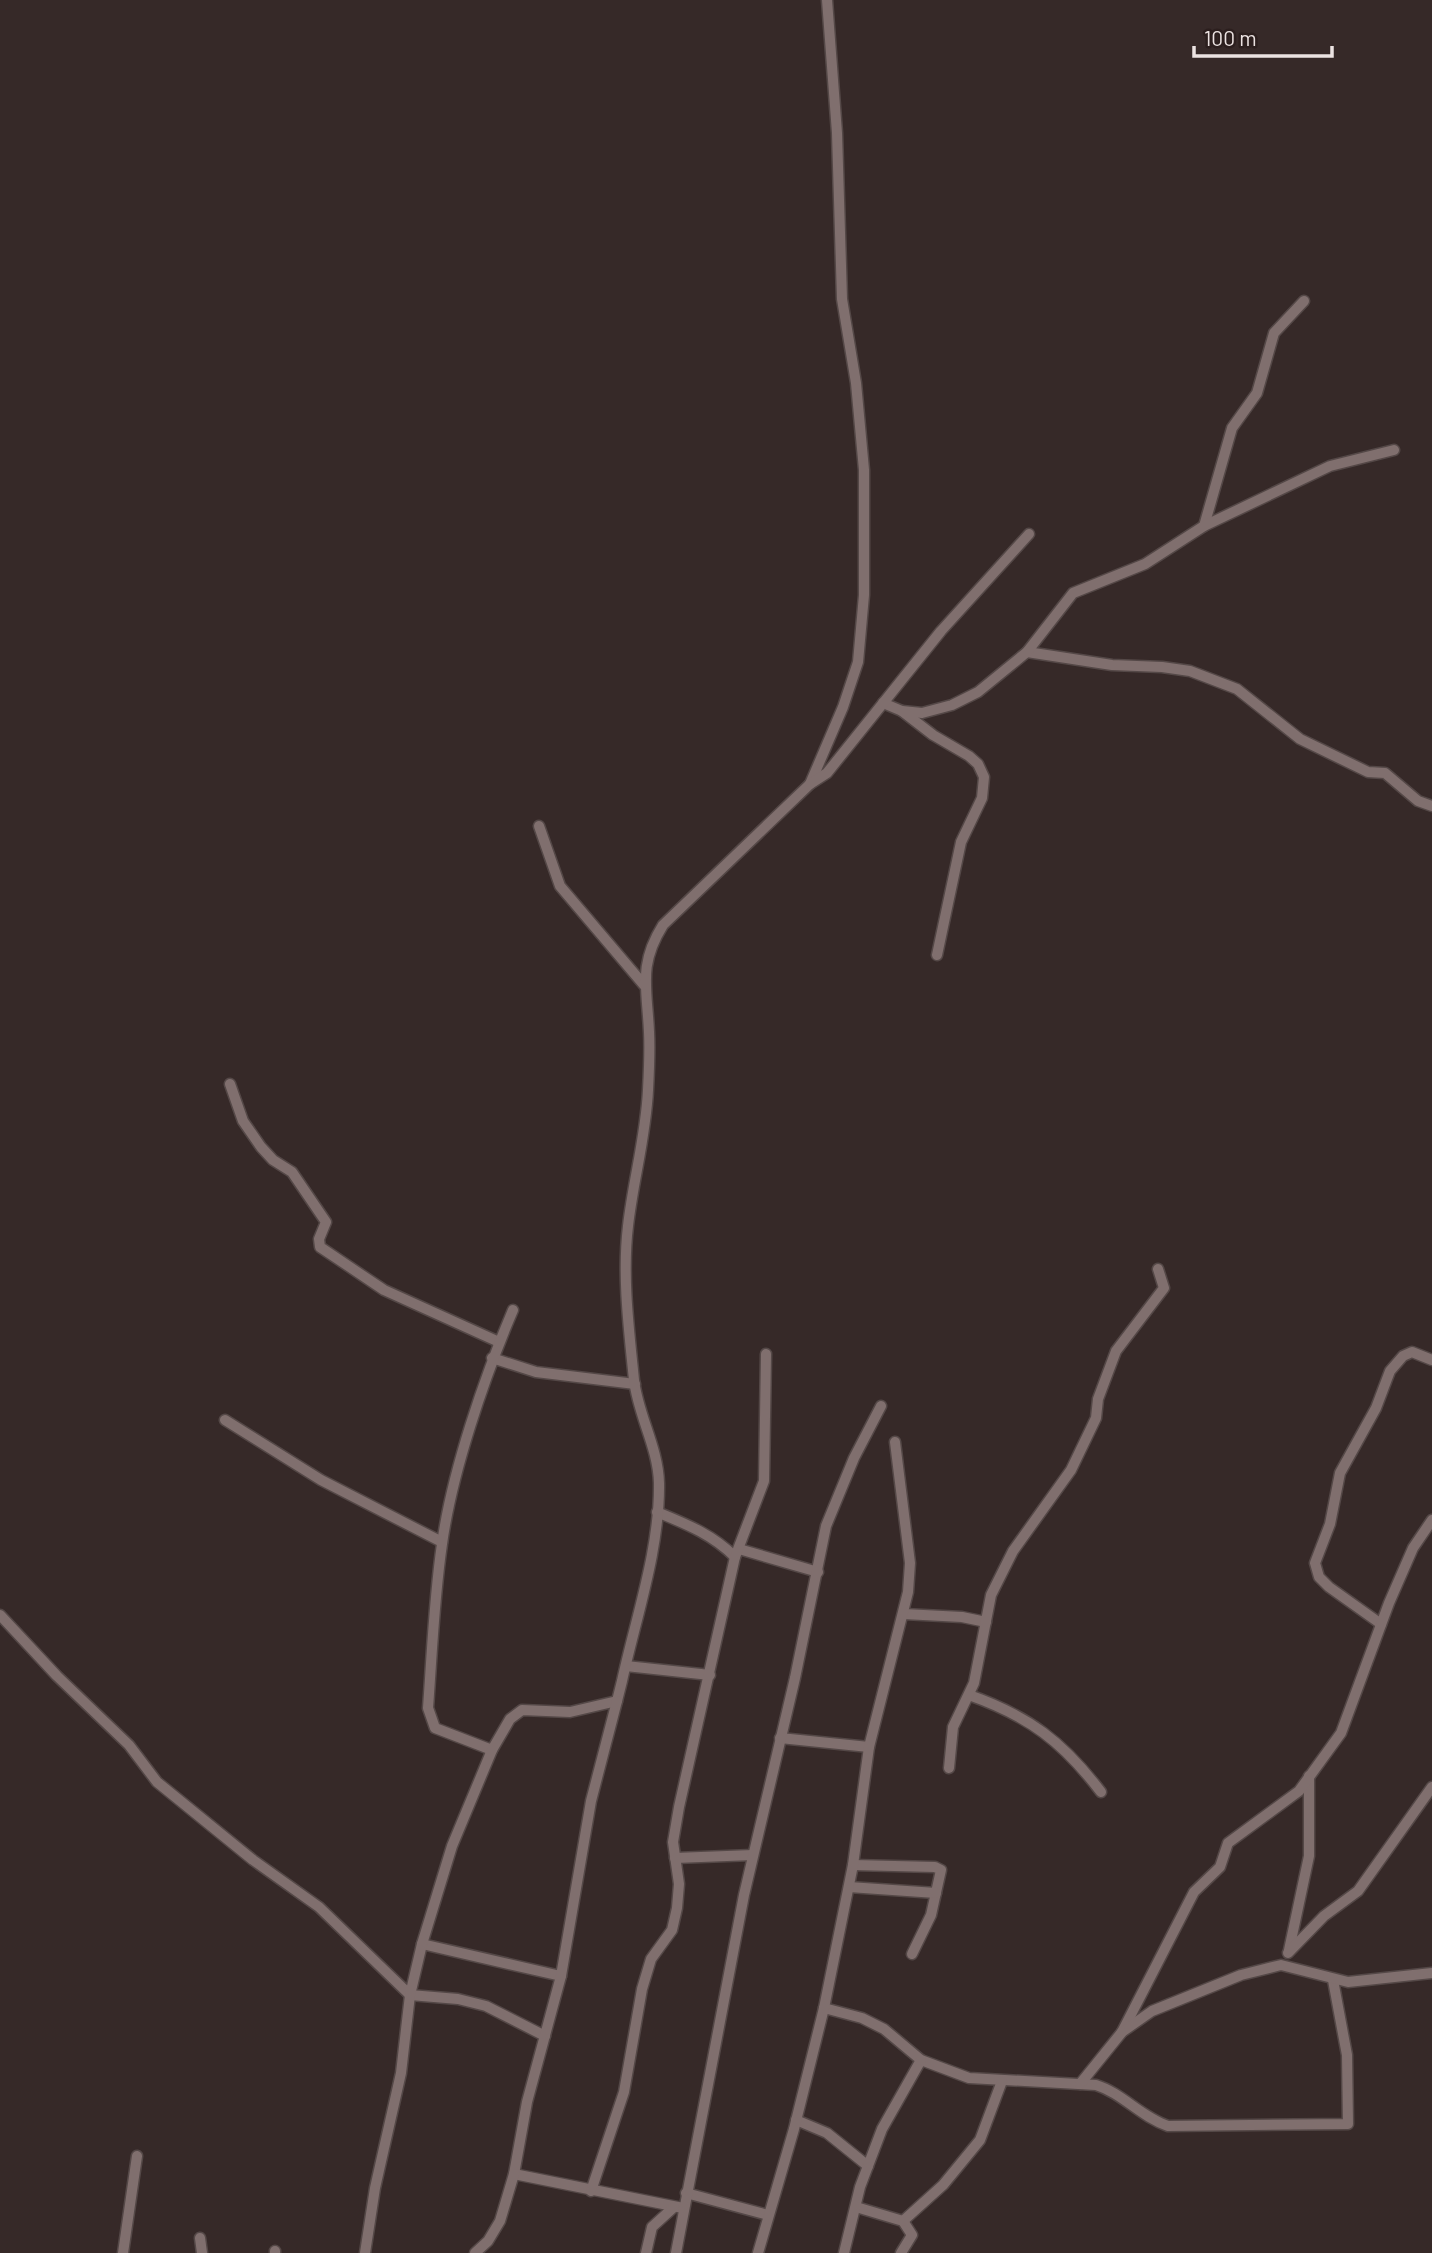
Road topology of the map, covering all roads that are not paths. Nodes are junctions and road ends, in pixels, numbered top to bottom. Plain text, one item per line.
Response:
1 (827, 0) edge
2 (1304, 300) dead end
3 (1394, 450) dead end
4 (1204, 526) junction
5 (1029, 534) dead end
6 (1027, 652) junction
7 (883, 703) junction
8 (902, 710) junction
9 (810, 783) junction
10 (1432, 806) edge
11 (538, 826) dead end
12 (937, 955) dead end
13 (644, 985) junction
14 (230, 1084) dead end
15 (1158, 1269) dead end
16 (513, 1310) dead end
17 (499, 1342) junction
18 (766, 1354) dead end
19 (492, 1358) junction
20 (1432, 1360) edge
21 (635, 1384) junction
22 (881, 1406) dead end
23 (225, 1420) dead end
24 (895, 1442) dead end
25 (657, 1512) junction
26 (1432, 1520) edge
27 (442, 1542) junction
28 (737, 1553) junction
29 (818, 1572) junction
30 (904, 1614) junction
31 (0, 1615) edge
32 (986, 1622) junction
33 (1381, 1624) junction
34 (626, 1666) junction
35 (710, 1675) junction
36 (969, 1695) junction
37 (617, 1701) junction
38 (780, 1738) junction
39 (869, 1747) junction
40 (492, 1750) junction
41 (949, 1768) dead end
42 (1309, 1776) junction
43 (1432, 1787) edge
44 (1101, 1792) dead end
45 (753, 1855) junction
46 (676, 1858) junction
47 (853, 1865) junction
48 (849, 1887) junction
49 (936, 1893) junction
50 (422, 1944) junction
51 (1288, 1953) junction
52 (912, 1954) dead end
53 (1281, 1965) junction
54 (1432, 1973) edge
55 (561, 1976) junction
56 (1333, 1980) junction
57 (410, 1995) junction
58 (824, 2008) junction
59 (1122, 2032) junction
60 (545, 2036) junction
61 (921, 2060) junction
62 (1002, 2081) junction
63 (1080, 2084) junction
64 (796, 2120) junction
65 (137, 2156) dead end
66 (868, 2166) junction
67 (514, 2174) junction
68 (591, 2191) junction
69 (686, 2193) junction
70 (856, 2207) junction
71 (678, 2208) junction
72 (768, 2215) junction
73 (903, 2221) junction
74 (200, 2238) dead end
75 (123, 2253) edge
76 (202, 2253) edge
77 (365, 2253) edge
78 (475, 2253) edge
79 (646, 2253) edge
80 (676, 2253) edge
81 (758, 2253) edge
82 (844, 2253) edge
83 (901, 2253) edge

1 - 9 street
2 - 4 street
3 - 4 street
4 - 6 street
5 - 7 street
6 - 8 street
6 - 10 street
7 - 8 street
7 - 9 street
8 - 12 street
9 - 13 street
11 - 13 street
13 - 21 street
14 - 17 street
15 - 32 street
16 - 17 street
17 - 19 street
18 - 28 street
19 - 21 street
19 - 27 street
20 - 33 street
21 - 25 street
22 - 29 street
23 - 27 street
24 - 30 street
25 - 28 street
25 - 34 street
26 - 33 street
27 - 40 street
28 - 29 street
28 - 35 street
29 - 38 street
30 - 32 street
30 - 39 street
31 - 57 street
32 - 36 street
33 - 42 street
34 - 35 street
34 - 37 street
35 - 46 street
36 - 41 street
36 - 44 street
37 - 40 street
37 - 55 street
38 - 39 street
38 - 45 street
39 - 47 street
40 - 50 street
42 - 51 street
42 - 59 street
43 - 51 street
45 - 46 street
45 - 69 street
46 - 68 street
47 - 48 street
47 - 49 street
48 - 49 street
48 - 58 street
49 - 52 street
50 - 55 street
50 - 57 street
51 - 53 street
53 - 56 street
53 - 59 street
54 - 56 street
55 - 60 street
56 - 63 street
57 - 60 street
57 - 77 street
58 - 61 street
58 - 64 street
59 - 63 street
60 - 67 street
61 - 62 street
61 - 66 street
62 - 63 street
62 - 73 street
64 - 66 street
64 - 72 street
65 - 75 street
66 - 70 street
67 - 68 street
67 - 78 street
68 - 71 street
69 - 71 street
69 - 72 street
70 - 73 street
70 - 82 street
71 - 79 street
71 - 80 street
72 - 81 street
73 - 83 street
74 - 76 street

